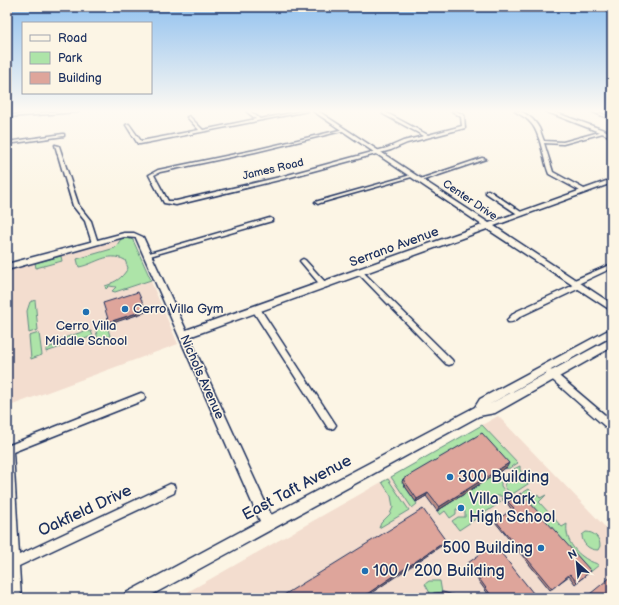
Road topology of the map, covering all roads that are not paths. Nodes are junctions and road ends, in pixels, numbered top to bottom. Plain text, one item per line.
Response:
1 (33, 139) edge
2 (137, 139) edge
3 (163, 139) edge
4 (303, 139) edge
5 (358, 139) edge
6 (417, 139) edge
7 (576, 139) edge
8 (541, 142) joint
9 (7, 143) edge
10 (57, 146) dead end
11 (377, 152) junction
12 (484, 159) dead end
13 (413, 176) junction
14 (419, 180) junction
15 (612, 181) edge
16 (584, 191) junction
17 (488, 192) dead end
18 (318, 202) dead end
19 (521, 214) junction
20 (270, 220) dead end
21 (488, 225) junction
22 (95, 243) junction
23 (148, 256) junction
24 (303, 260) dead end
25 (612, 266) edge
26 (7, 267) edge
27 (360, 272) junction
28 (576, 284) junction
29 (324, 285) junction
30 (612, 308) edge
31 (256, 309) junction
32 (511, 320) dead end
33 (612, 332) edge
34 (184, 335) junction
35 (612, 342) edge
36 (449, 362) dead end
37 (549, 372) junction
38 (141, 398) dead end
39 (332, 425) dead end
40 (612, 427) edge
41 (170, 489) dead end
42 (268, 523) junction
43 (14, 563) junction
44 (15, 598) edge
45 (131, 598) edge

1 - 9 street
2 - 3 street
4 - 11 street, James Road
5 - 11 street, Center Drive
6 - 11 street, James Road
7 - 8 street
8 - 16 street
10 - 22 street
11 - 13 street, Center Drive
12 - 14 street
13 - 14 street, Center Drive
13 - 18 street
14 - 21 street, Center Drive
15 - 16 street, Serrano Avenue
16 - 19 street, Serrano Avenue
17 - 19 street
19 - 21 street, Serrano Avenue
20 - 23 street
21 - 27 street, Serrano Avenue
21 - 28 street, Center Drive
22 - 23 street, Nichols Avenue
22 - 26 street
23 - 34 street, Nichols Avenue
24 - 29 street
25 - 28 street
27 - 29 street, Serrano Avenue
27 - 36 street
28 - 30 street, Center Drive
28 - 32 street
29 - 31 street, Serrano Avenue
31 - 34 street, Serrano Avenue
31 - 39 street
33 - 37 street, East Taft Avenue
34 - 42 street, Nichols Avenue
35 - 37 street, East Taft Avenue
37 - 40 street
37 - 42 street, East Taft Avenue
38 - 43 street
41 - 43 street, Oakfield Drive
42 - 45 street, East Taft Avenue
43 - 44 street

